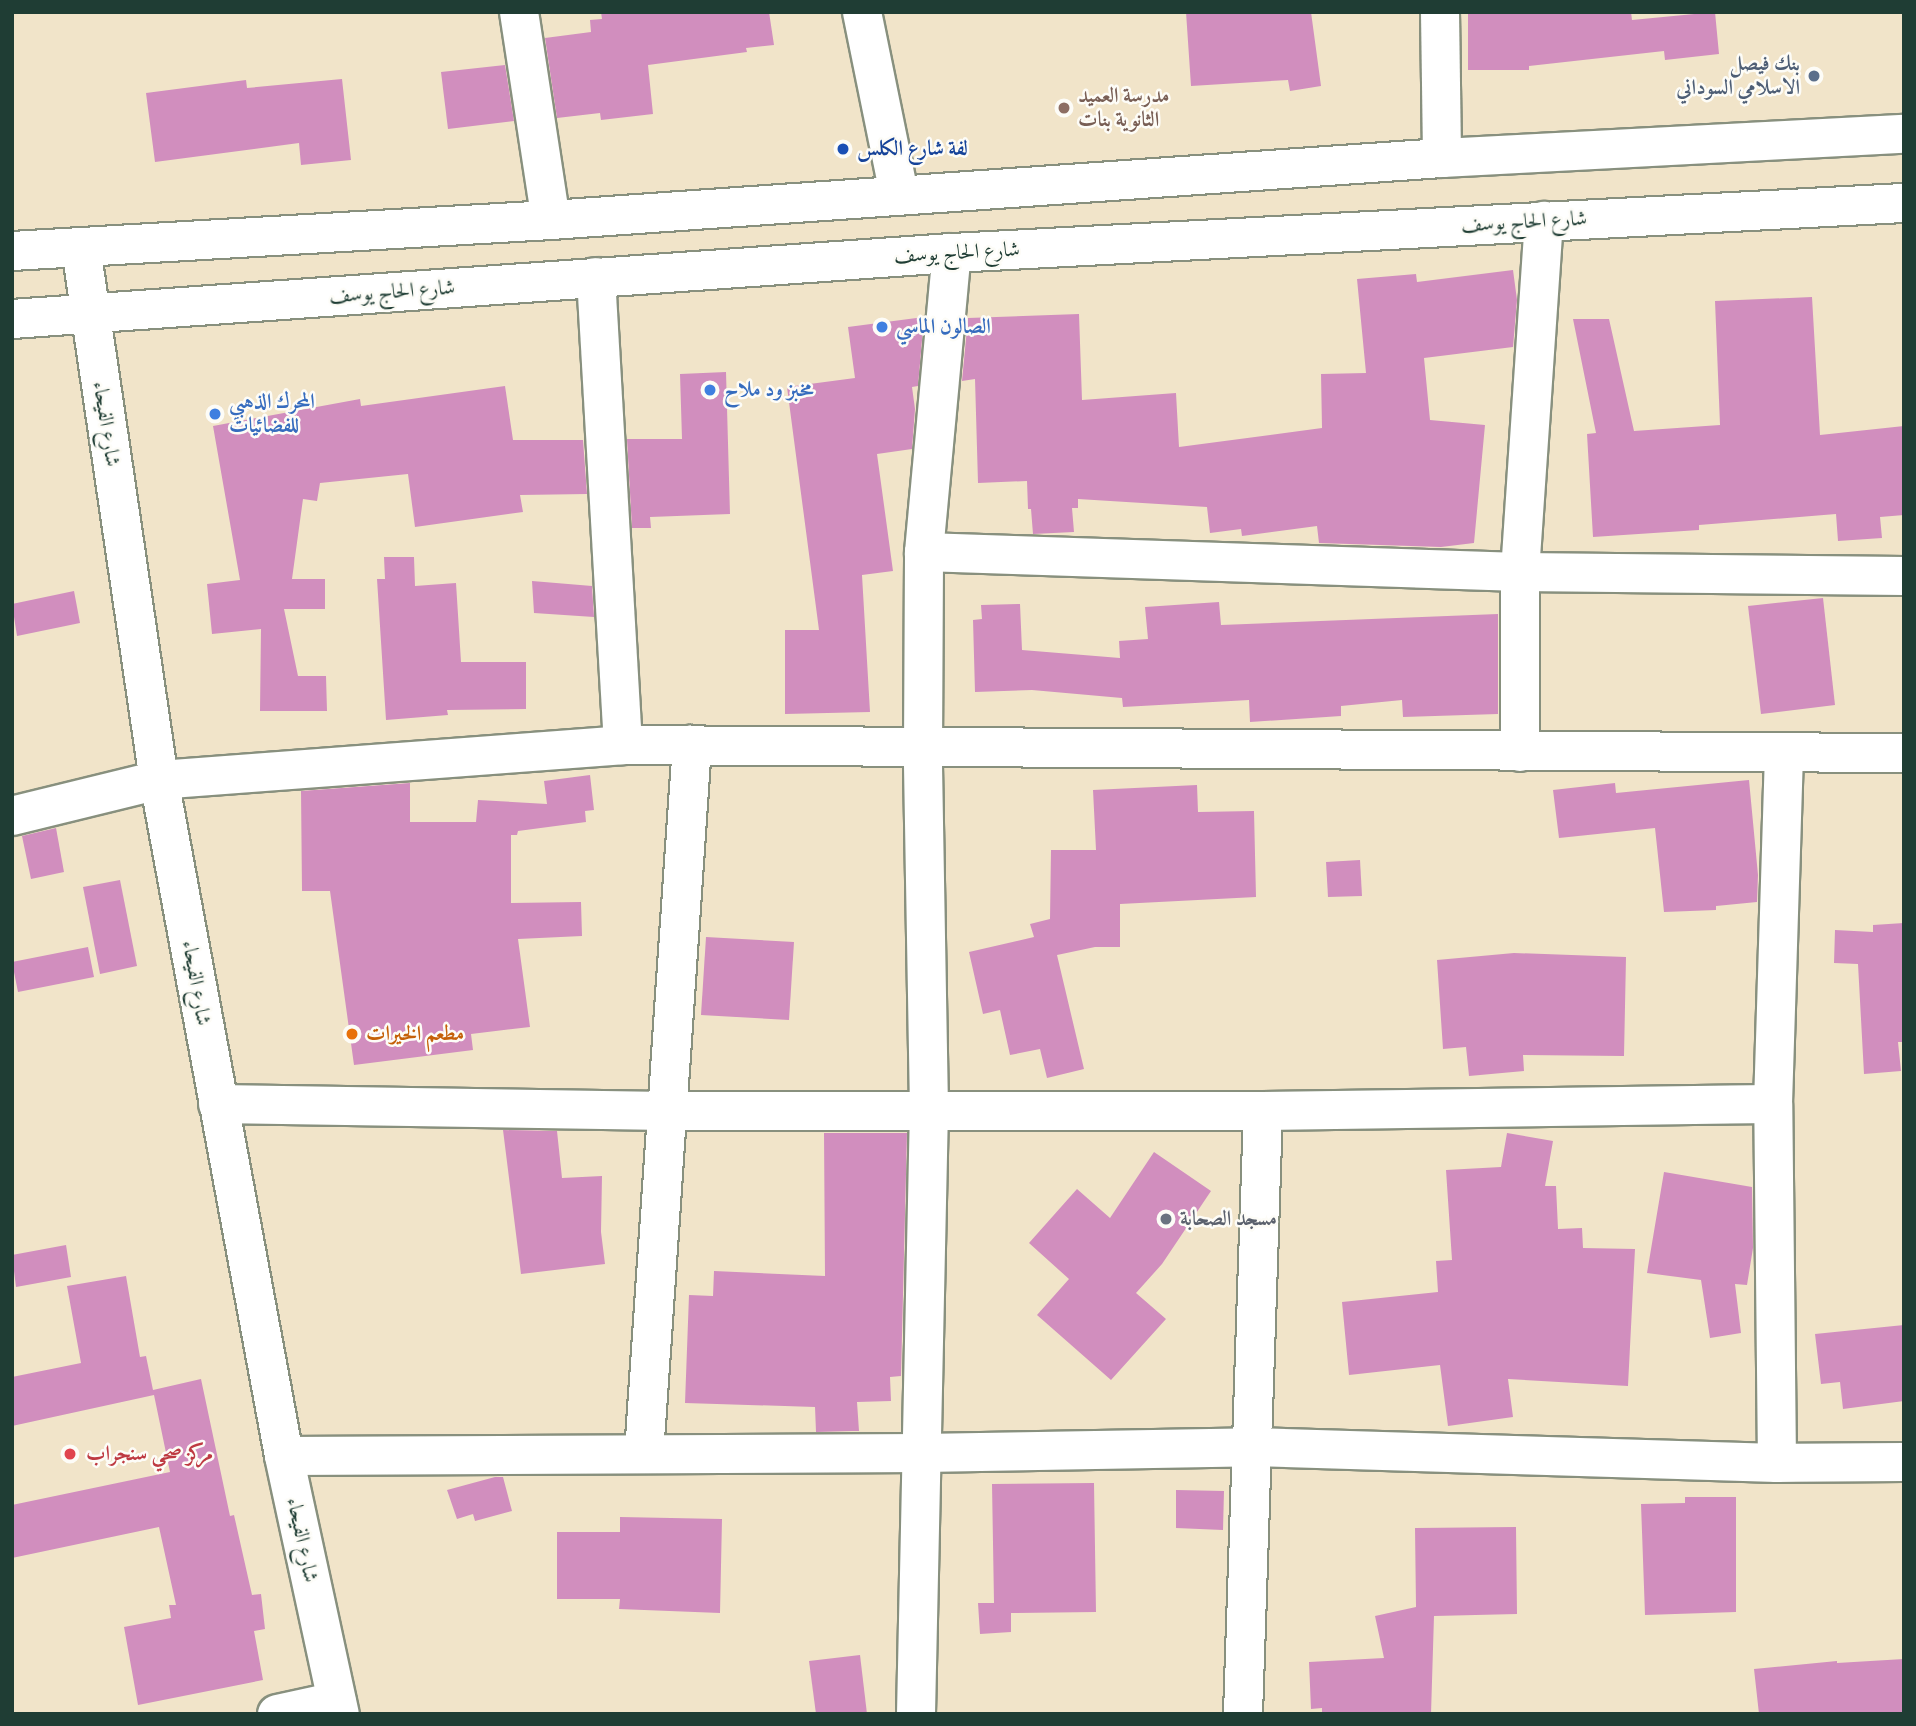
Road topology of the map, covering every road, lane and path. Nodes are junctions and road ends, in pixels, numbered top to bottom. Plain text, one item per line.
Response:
1 (519, 12) edge
2 (862, 12) edge
3 (1440, 12) edge
4 (1904, 134) edge
5 (1442, 158) junction
6 (899, 194) junction
7 (1904, 202) edge
8 (551, 220) junction
9 (1544, 221) junction
10 (13, 247) edge
11 (81, 248) junction
12 (952, 253) junction
13 (596, 277) junction
14 (89, 311) junction
15 (12, 319) edge
16 (924, 552) junction
17 (1520, 572) junction
18 (1904, 576) edge
19 (623, 745) junction
20 (692, 745) junction
21 (923, 750) junction
22 (1520, 752) junction
23 (1784, 753) junction
24 (1904, 753) edge
25 (159, 780) junction
26 (12, 816) edge
27 (218, 1104) junction
28 (1773, 1104) junction
29 (929, 1109) junction
30 (667, 1111) junction
31 (1263, 1111) junction
32 (1254, 1447) junction
33 (923, 1453) junction
34 (645, 1454) junction
35 (284, 1456) junction
36 (1904, 1462) edge
37 (1777, 1463) junction
38 (338, 1707) edge
39 (277, 1714) edge
40 (916, 1714) edge
41 (1244, 1714) edge

1 - 8 street
2 - 6 street
3 - 5 street
4 - 5 street
5 - 6 street
6 - 8 street
7 - 9 street, شارع الحاج يوسف
8 - 11 street
9 - 12 street, شارع الحاج يوسف
9 - 17 street
10 - 11 street
11 - 14 street, شارع الفيحاء
12 - 13 street, شارع الحاج يوسف
12 - 16 street
13 - 14 street, شارع الحاج يوسف
13 - 19 street
14 - 15 street, شارع الحاج يوسف
14 - 25 street, شارع الفيحاء
16 - 17 street
16 - 21 street
17 - 18 street
17 - 22 street
19 - 20 street
19 - 25 street
20 - 21 street
20 - 30 street
21 - 22 street
21 - 29 street
22 - 23 street
23 - 24 street
23 - 28 street
25 - 26 street
25 - 27 street, شارع الفيحاء
27 - 30 street
27 - 35 street, شارع الفيحاء
28 - 31 street
28 - 37 street
29 - 30 street
29 - 31 street
29 - 33 street
30 - 34 street
31 - 32 street
32 - 33 street
32 - 37 street
32 - 41 street
33 - 34 street
33 - 40 street
34 - 35 street
35 - 38 street, شارع الفيحاء
36 - 37 street
38 - 39 street

